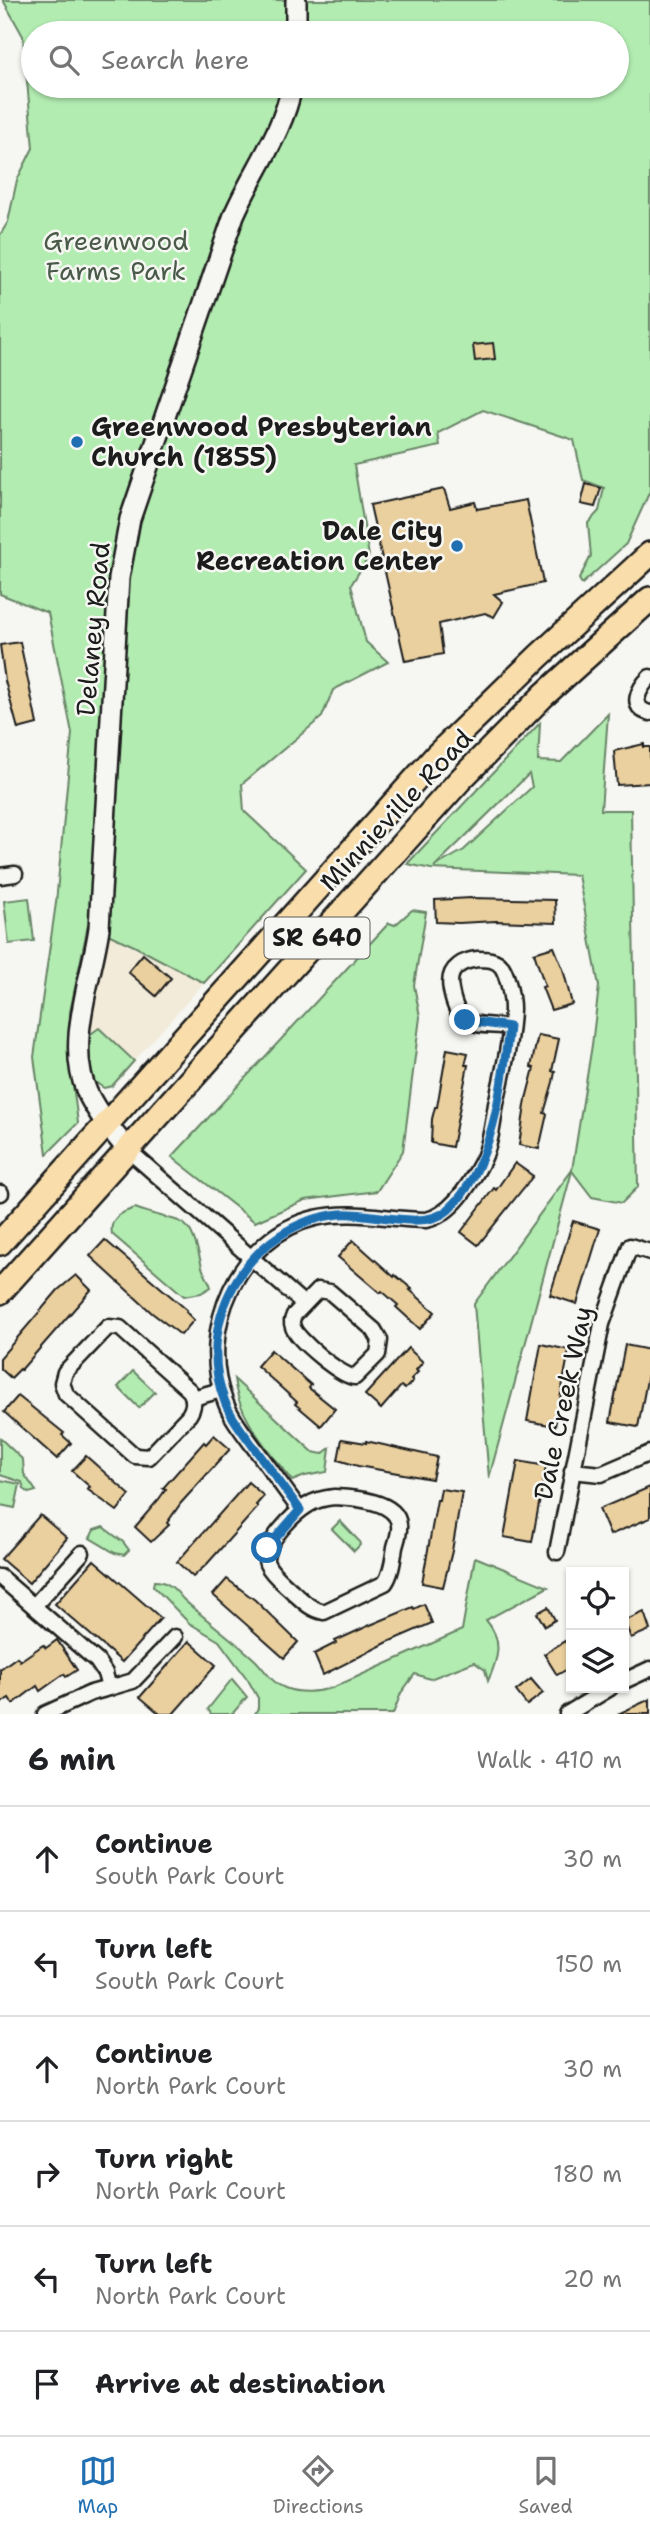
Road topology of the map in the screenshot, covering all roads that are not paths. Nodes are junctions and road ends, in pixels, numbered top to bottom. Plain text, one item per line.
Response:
1 (296, 0) edge
2 (296, 21) edge
3 (289, 98) edge
4 (650, 554) edge
5 (650, 599) edge
6 (650, 677) edge
7 (650, 713) edge
8 (15, 874) dead end
9 (0, 876) edge
10 (509, 1027) junction
11 (107, 1124) junction
12 (127, 1149) junction
13 (0, 1243) edge
14 (650, 1252) edge
15 (252, 1258) junction
16 (0, 1292) edge
17 (304, 1304) junction
18 (221, 1390) junction
19 (193, 1398) junction
20 (650, 1453) edge
21 (572, 1471) junction
22 (300, 1510) junction
23 (557, 1552) dead end
24 (82, 1553) dead end
25 (0, 1577) edge
26 (34, 1606) junction
27 (176, 1637) dead end
28 (650, 1669) edge
29 (629, 1679) edge
30 (109, 1688) junction
31 (602, 1693) edge
32 (45, 1714) edge
33 (567, 1714) edge

1 - 2 street
3 - 11 street, Delaney Road
4 - 11 main road, Minnieville Road / SR 640
5 - 12 main road, Minnieville Road / SR 640
6 - 7 street
8 - 9 street
10 - 10 street
10 - 15 street
11 - 12 street, Delaney Road
11 - 13 main road, Minnieville Road / SR 640
12 - 15 street
12 - 16 main road, Minnieville Road / SR 640
14 - 21 street, Dale Creek Way
15 - 17 street
15 - 18 street
17 - 17 street
18 - 19 street
18 - 22 street
19 - 19 street
20 - 21 street
21 - 23 street, Dale Creek Way
22 - 22 street
24 - 26 street
25 - 26 street
26 - 30 street
27 - 30 street
28 - 29 street
30 - 32 street
31 - 33 street

